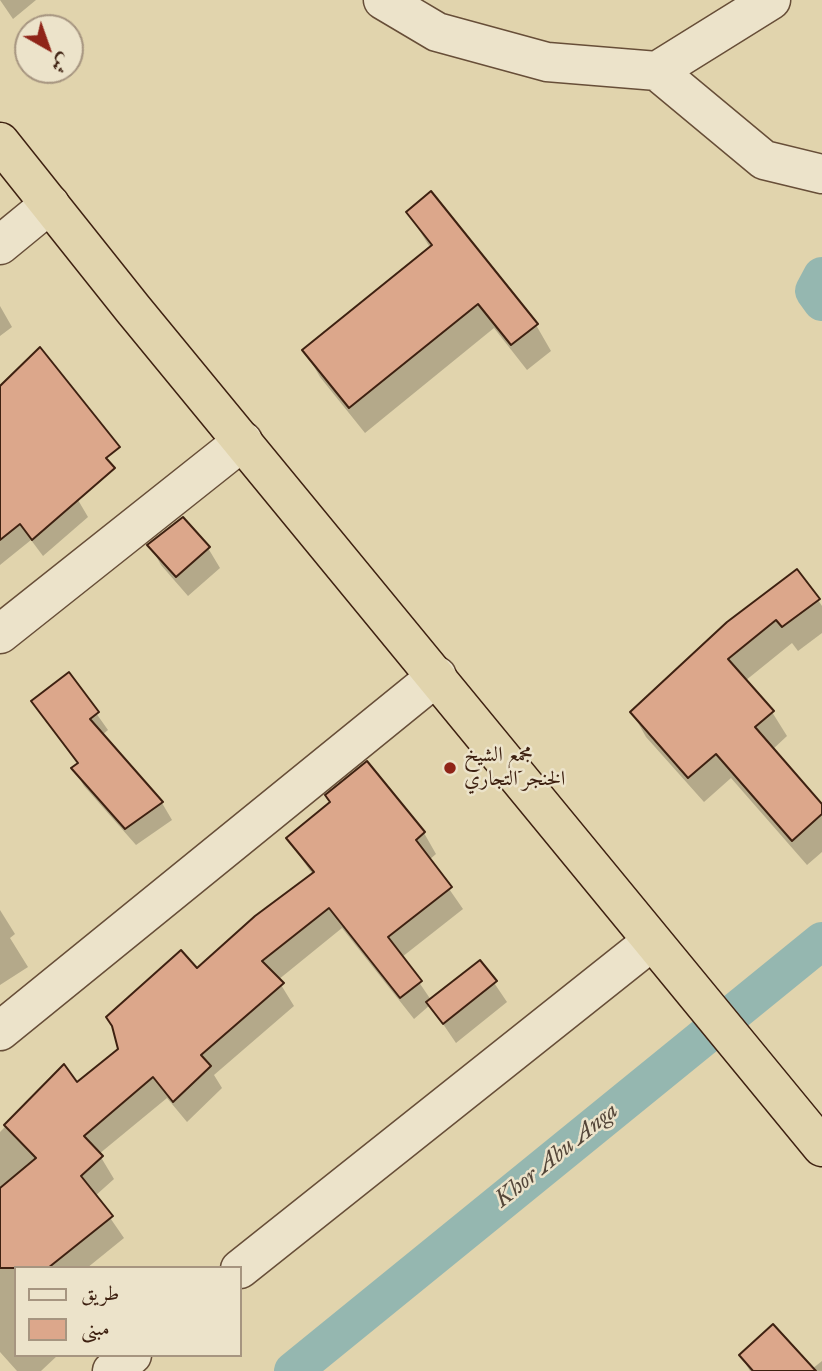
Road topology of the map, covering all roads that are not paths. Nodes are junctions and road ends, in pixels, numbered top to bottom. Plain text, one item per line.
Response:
1 (383, 0) edge
2 (771, 0) edge
3 (657, 71) junction
4 (0, 142) edge
5 (822, 174) edge
6 (50, 204) junction
7 (0, 245) edge
8 (243, 441) junction
9 (0, 634) edge
10 (437, 676) junction
11 (651, 942) junction
12 (0, 1031) edge
13 (822, 1147) edge
14 (242, 1267) edge
15 (130, 1357) edge
16 (112, 1371) edge

1 - 3 street
2 - 3 street
3 - 5 street
4 - 6 highway
6 - 7 street
6 - 8 highway
8 - 9 street
8 - 10 highway
10 - 11 highway
10 - 12 street
11 - 13 highway
11 - 14 street
15 - 16 street

